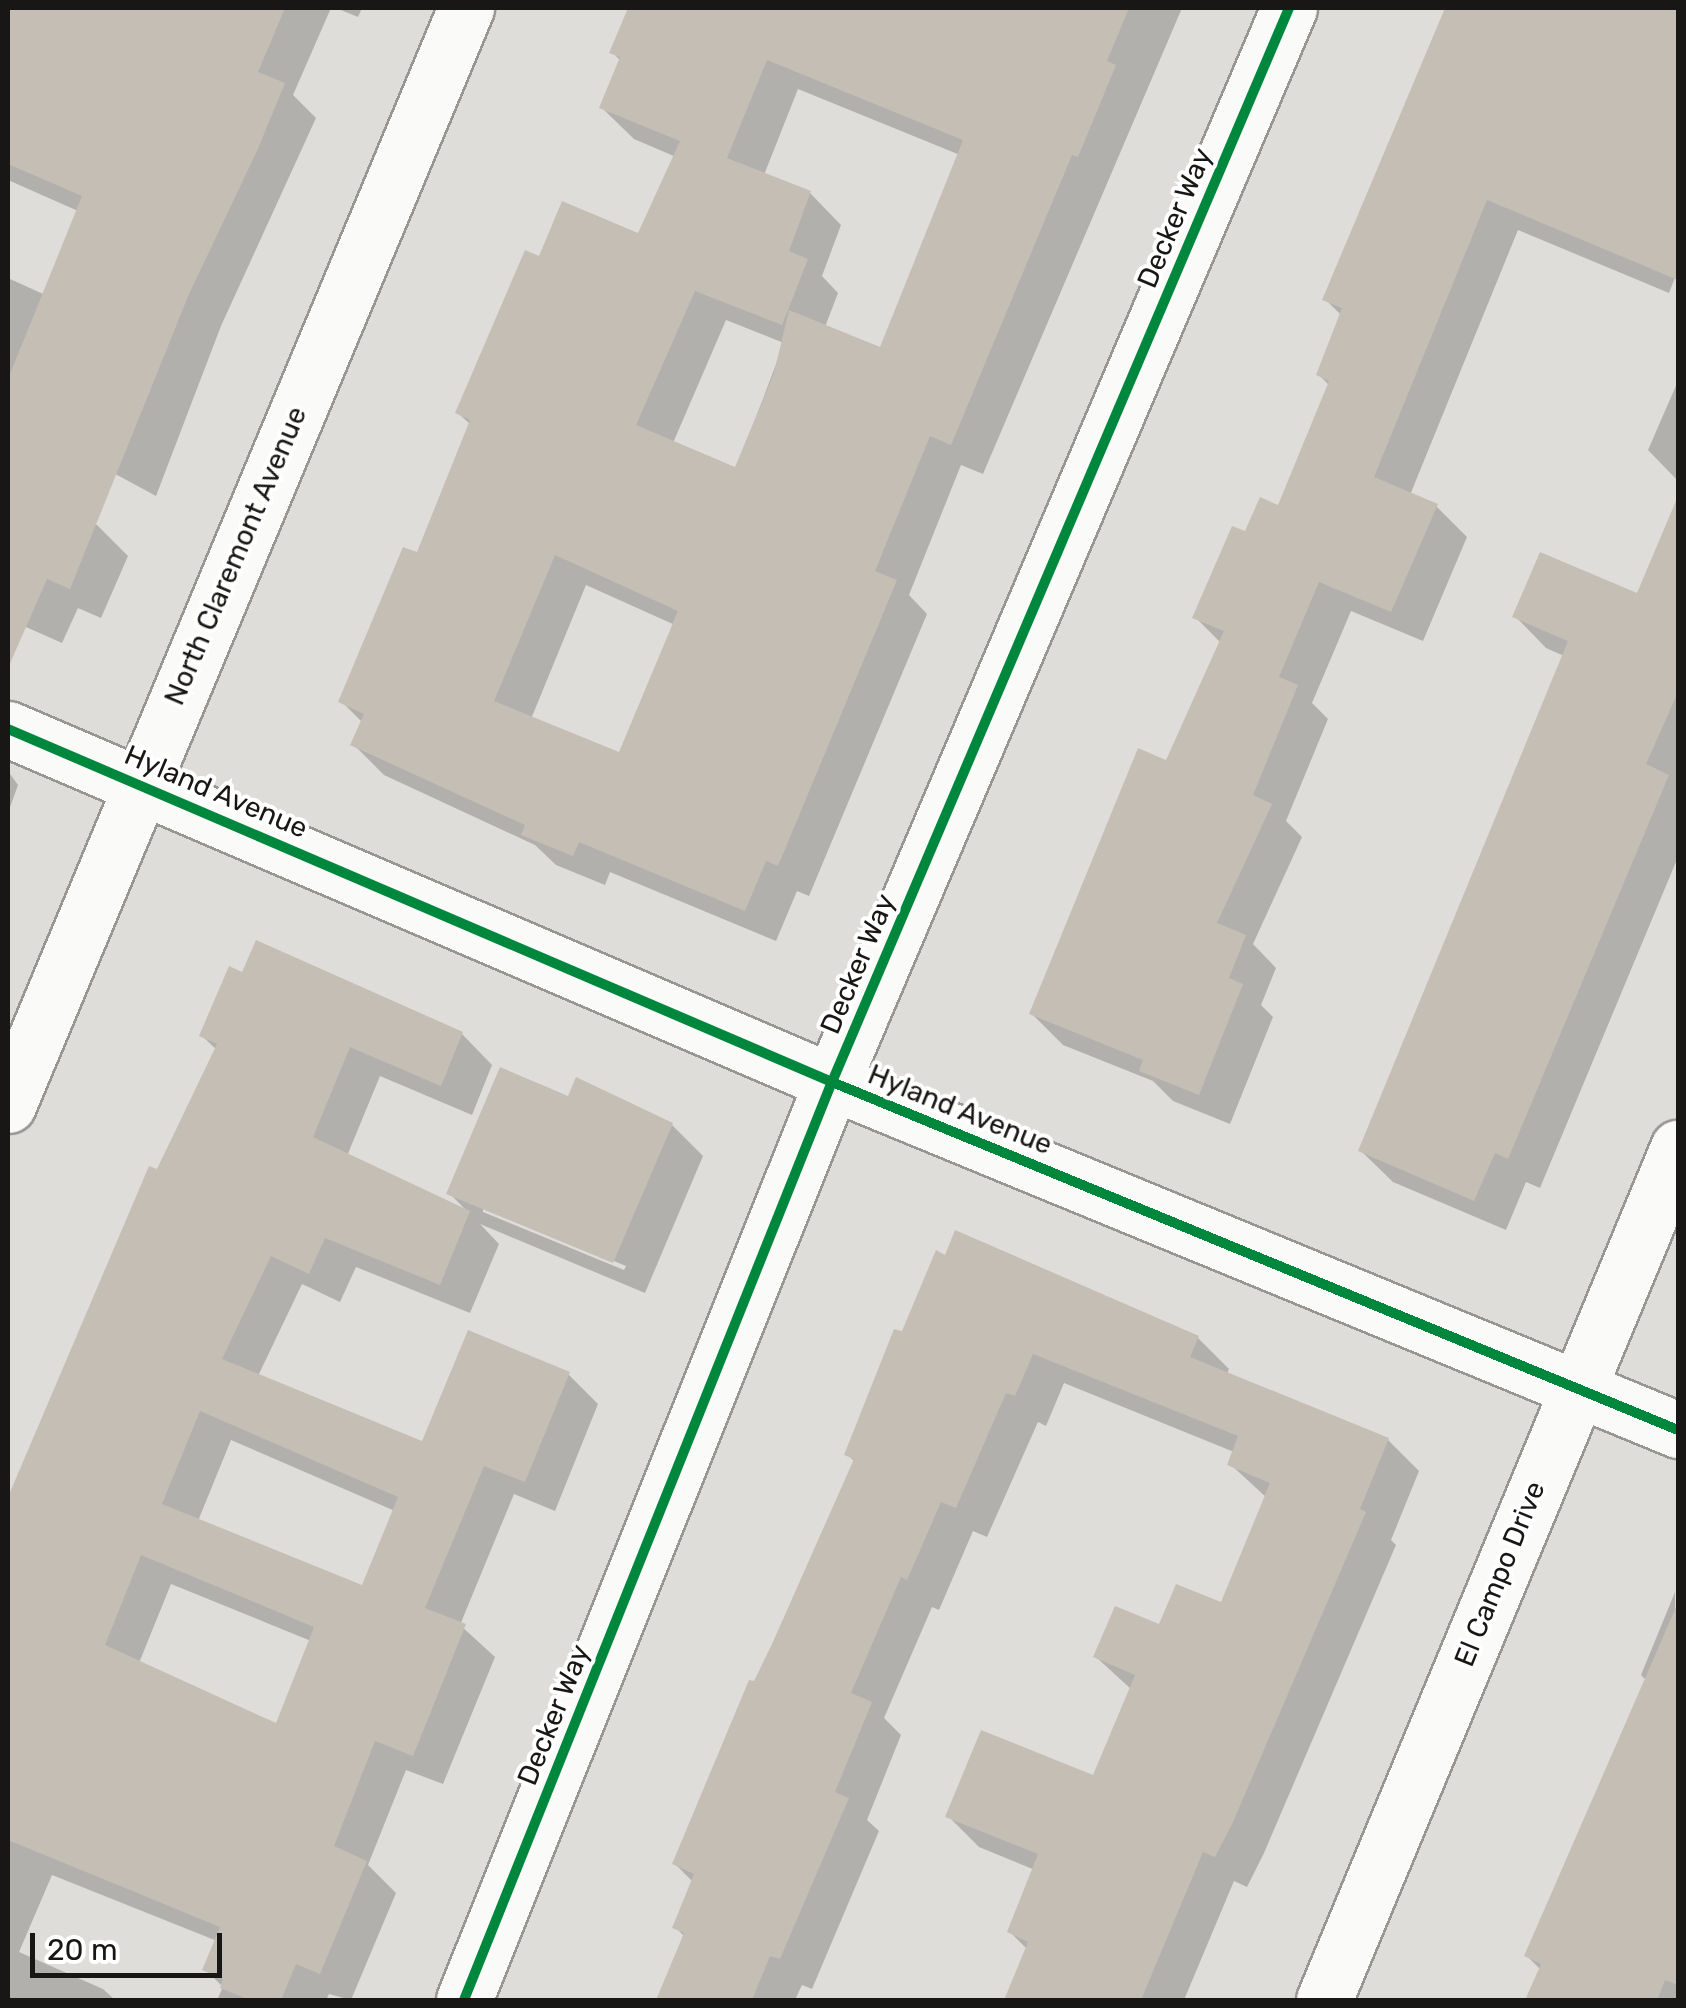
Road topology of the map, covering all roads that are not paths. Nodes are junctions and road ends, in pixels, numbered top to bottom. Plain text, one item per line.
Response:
1 (466, 8) edge
2 (1289, 8) edge
3 (8, 730) edge
4 (140, 784) junction
5 (832, 1082) junction
6 (8, 1105) edge
7 (1678, 1148) edge
8 (1577, 1388) junction
9 (1678, 1430) edge
10 (464, 2000) edge
11 (1324, 2000) edge

1 - 4 street, North Claremont Avenue
2 - 5 street, Decker Way
3 - 4 street, Hyland Avenue
4 - 5 street, Hyland Avenue
4 - 6 street, North Claremont Avenue
5 - 8 street, Hyland Avenue
5 - 10 street, Decker Way
7 - 8 street, El Campo Drive
8 - 9 street, Hyland Avenue
8 - 11 street, El Campo Drive

